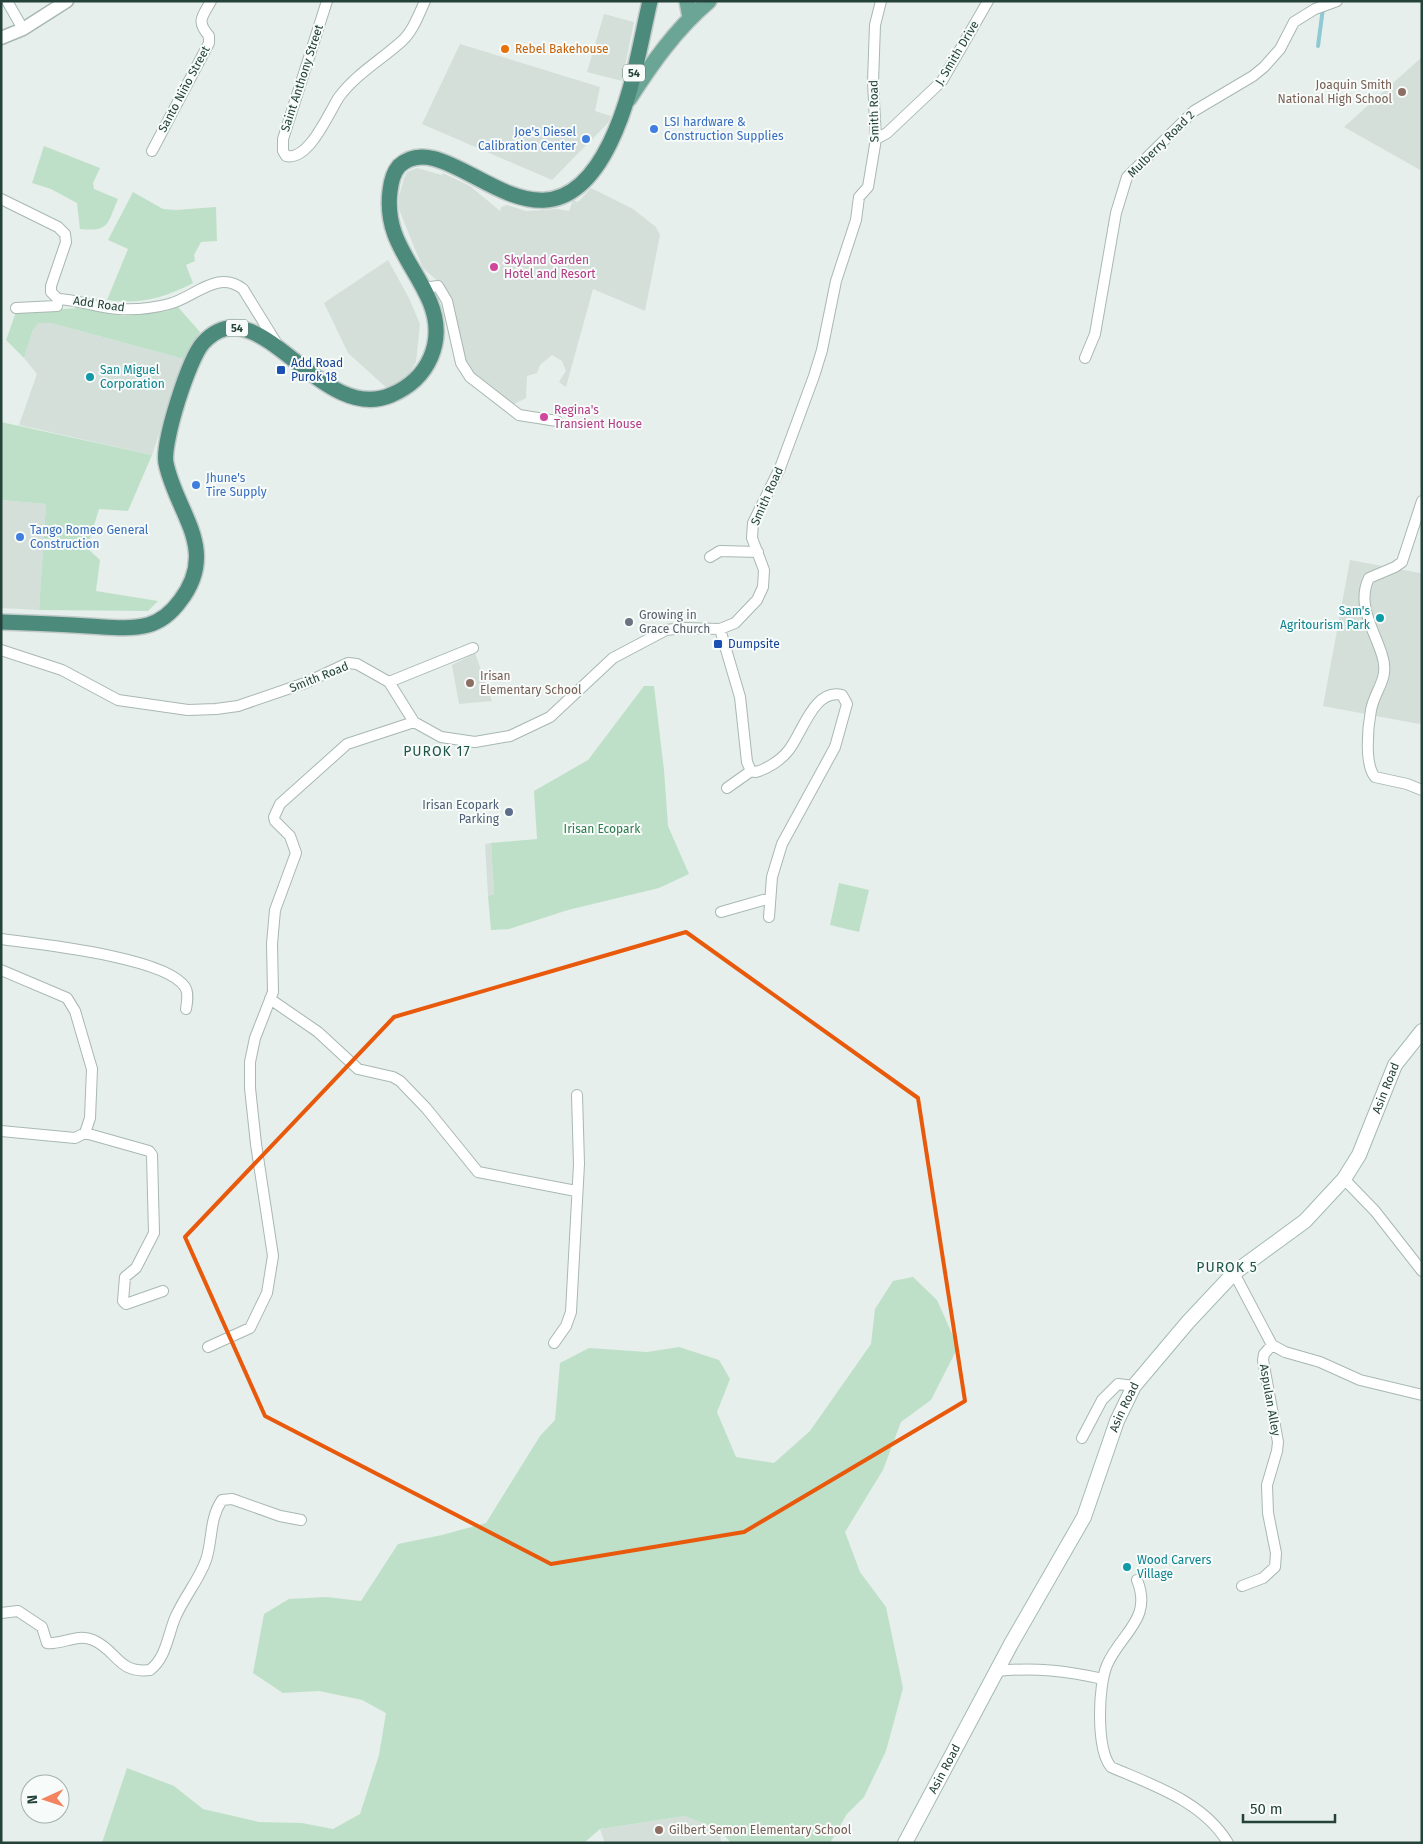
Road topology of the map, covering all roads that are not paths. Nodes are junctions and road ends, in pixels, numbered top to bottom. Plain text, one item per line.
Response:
1 (7, 1) edge
2 (67, 1) edge
3 (212, 1) edge
4 (327, 1) edge
5 (425, 1) edge
6 (650, 1) edge
7 (687, 1) edge
8 (709, 1) edge
9 (881, 1) edge
10 (988, 1) edge
11 (1333, 4) edge
12 (690, 17) junction
13 (23, 29) junction
14 (1, 38) edge
15 (628, 100) junction
16 (876, 139) junction
17 (152, 150) dead end
18 (1, 199) edge
19 (423, 288) junction
20 (58, 299) junction
21 (16, 308) dead end
22 (279, 347) junction
23 (1085, 358) dead end
24 (557, 420) dead end
25 (1422, 501) edge
26 (758, 552) junction
27 (710, 556) dead end
28 (1, 622) edge
29 (720, 629) junction
30 (473, 648) dead end
31 (1, 650) edge
32 (389, 682) junction
33 (414, 722) junction
34 (751, 771) junction
35 (727, 788) dead end
36 (1422, 790) edge
37 (770, 898) junction
38 (721, 912) dead end
39 (769, 917) dead end
40 (1, 939) edge
41 (1, 970) edge
42 (270, 999) junction
43 (186, 1009) dead end
44 (1422, 1031) edge
45 (577, 1095) dead end
46 (1, 1131) edge
47 (86, 1133) junction
48 (1344, 1179) junction
49 (576, 1191) junction
50 (1422, 1271) edge
51 (1234, 1273) junction
52 (163, 1291) dead end
53 (554, 1343) dead end
54 (1272, 1344) junction
55 (208, 1347) dead end
56 (1134, 1386) junction
57 (1422, 1395) edge
58 (1082, 1438) dead end
59 (301, 1520) dead end
60 (1137, 1580) dead end
61 (1242, 1586) dead end
62 (1, 1612) edge
63 (997, 1671) junction
64 (1103, 1679) junction
65 (905, 1843) edge
66 (1228, 1843) edge

1 - 13 street
2 - 13 street
3 - 17 street, Santo Niño Street
4 - 5 street, Saint Anthony Street
6 - 15 highway, 54
7 - 12 main road
8 - 12 main road
9 - 16 street, Smith Road
10 - 16 street, J. Smith Drive
11 - 23 street, Mulberry Road 2
12 - 15 main road
13 - 14 street
15 - 19 highway, 54
16 - 26 street, Smith Road
18 - 20 street, Add Road
19 - 22 highway, 54
19 - 24 street
20 - 21 street, Add Road
20 - 22 street, Add Road
22 - 28 highway, 54
25 - 36 street
26 - 27 street
26 - 29 street, Smith Road
29 - 33 street
29 - 34 street
30 - 32 street
31 - 32 street, Smith Road
32 - 33 street, Smith Road
33 - 42 street
34 - 35 street
34 - 37 street
37 - 38 street
37 - 39 street
40 - 43 street
41 - 47 street
42 - 49 street
42 - 55 street
44 - 48 main road, Asin Road
45 - 49 street
46 - 47 street
47 - 52 street
48 - 50 street
48 - 51 main road, Asin Road
49 - 53 street
51 - 54 street, Aspulan Alley
51 - 56 main road, Asin Road
54 - 57 street, Aspulan Alley
54 - 61 street, Aspulan Alley
56 - 58 street
56 - 63 main road, Asin Road
59 - 62 street
60 - 64 street
63 - 64 street
63 - 65 main road, Asin Road
64 - 66 street

